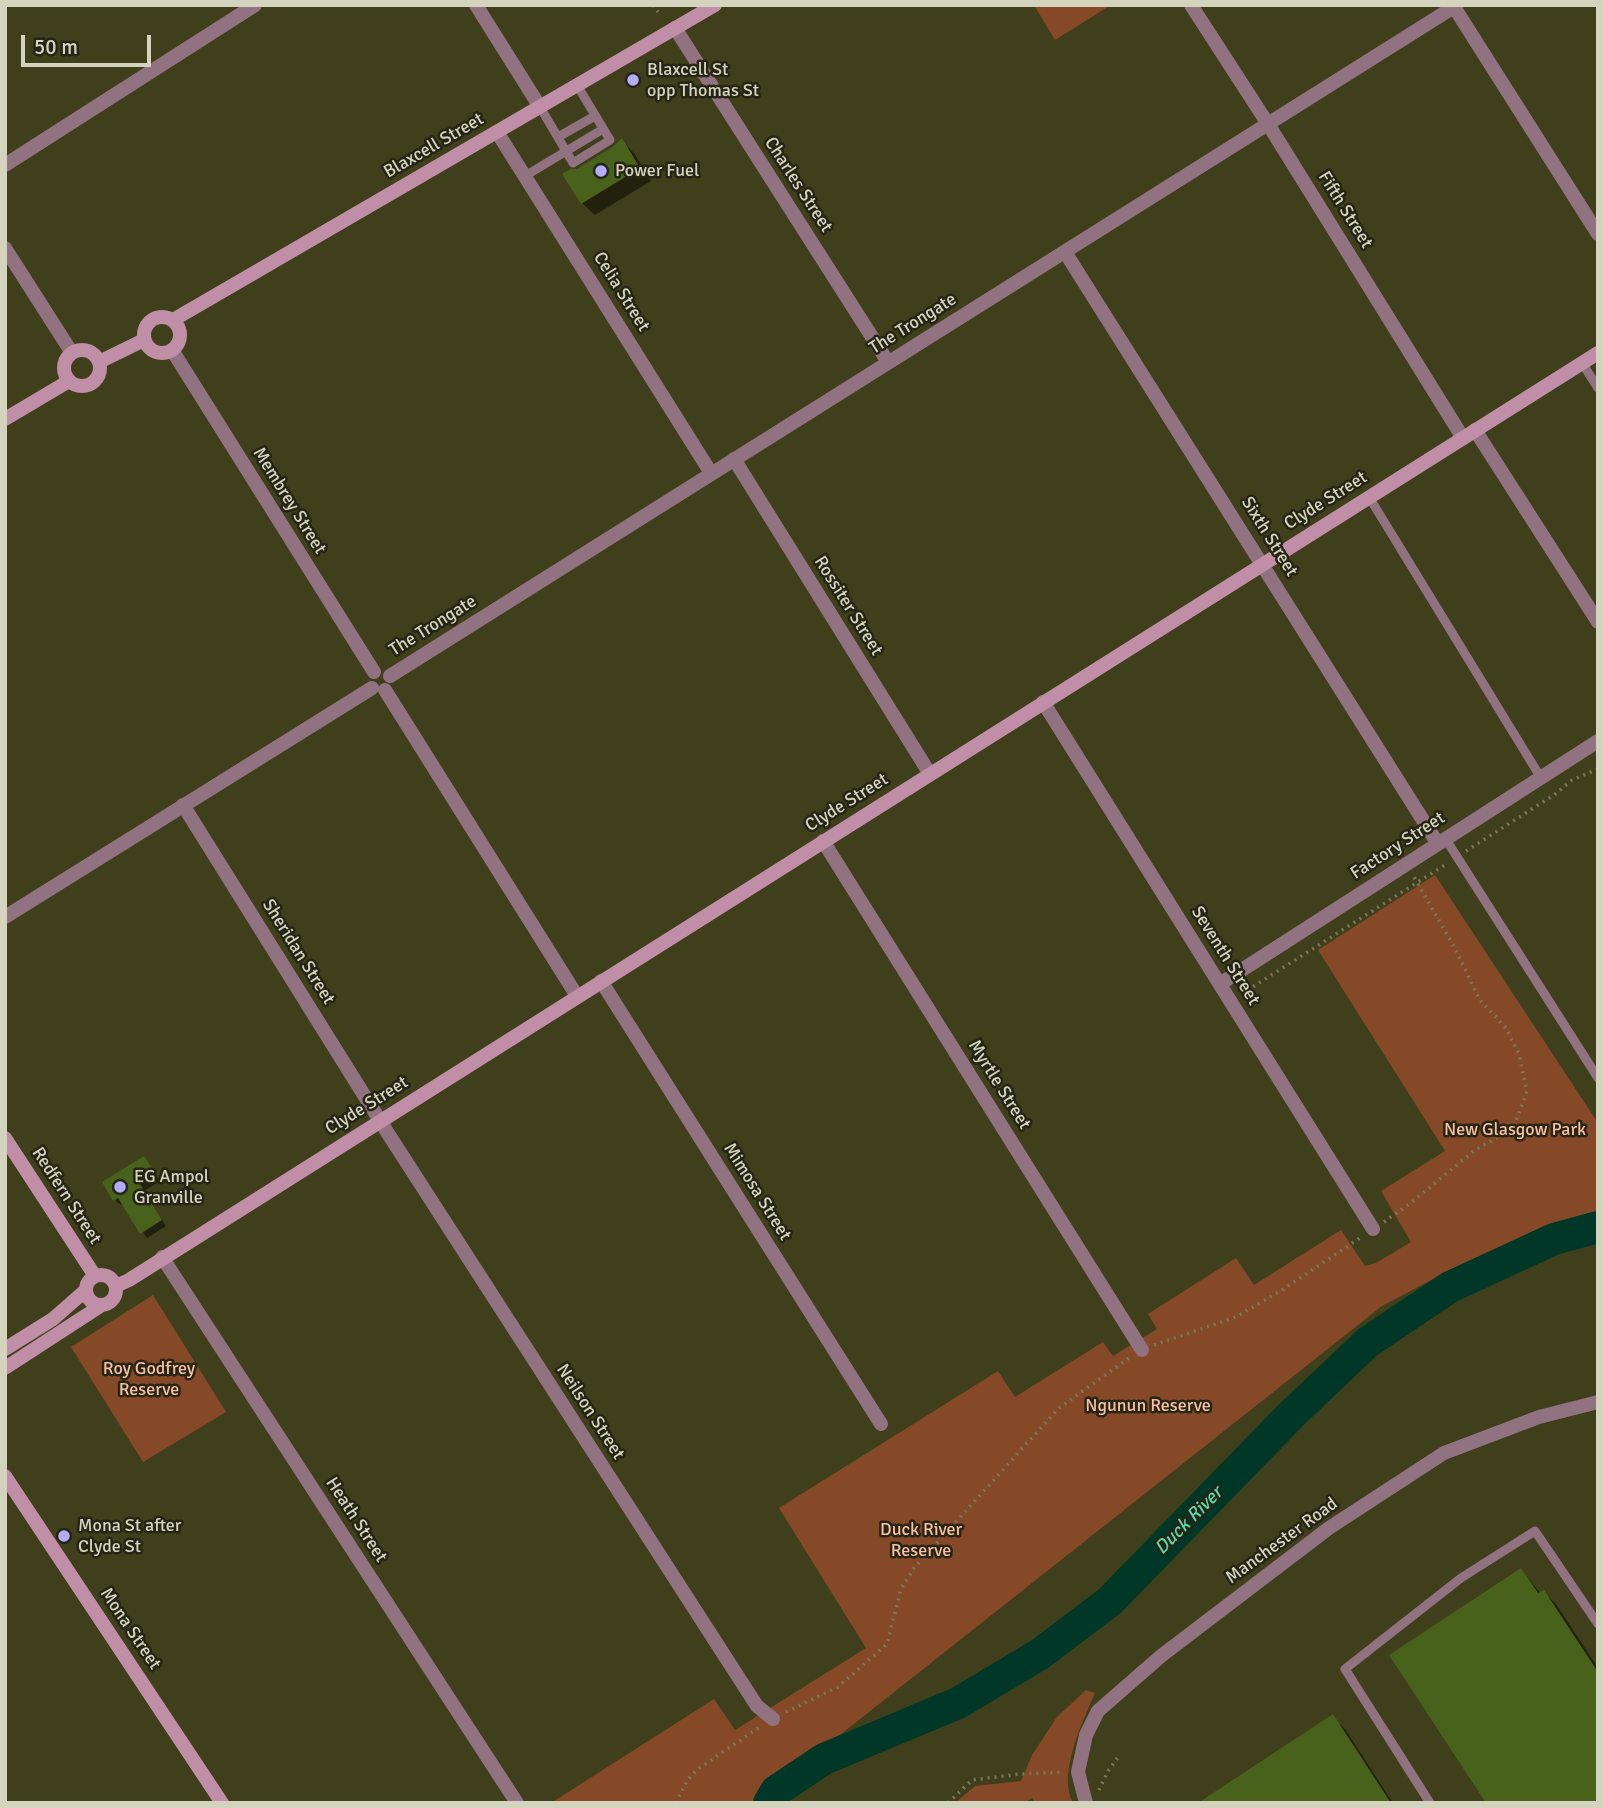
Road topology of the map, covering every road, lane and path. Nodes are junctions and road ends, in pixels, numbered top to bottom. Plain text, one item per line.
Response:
1 (255, 5) edge
2 (476, 5) edge
3 (653, 5) edge
4 (715, 5) edge
5 (1191, 5) edge
6 (1455, 6) edge
7 (658, 12) dead end
8 (675, 28) junction
9 (577, 85) junction
10 (540, 107) junction
11 (595, 116) junction
12 (1268, 124) junction
13 (603, 129) junction
14 (497, 132) junction
15 (558, 137) junction
16 (566, 152) junction
17 (5, 164) edge
18 (525, 177) junction
19 (1598, 234) edge
20 (5, 248) edge
21 (1065, 252) junction
22 (173, 320) junction
23 (144, 340) junction
24 (172, 350) junction
25 (72, 353) junction
26 (1598, 353) edge
27 (99, 362) junction
28 (888, 362) junction
29 (1582, 363) junction
30 (69, 381) junction
31 (1598, 388) edge
32 (5, 419) edge
33 (1469, 434) junction
34 (734, 459) junction
35 (711, 473) junction
36 (1369, 497) junction
37 (1263, 564) junction
38 (1598, 622) edge
39 (382, 685) junction
40 (1043, 702) junction
41 (1598, 741) edge
42 (1598, 769) edge
43 (930, 774) junction
44 (1541, 778) junction
45 (183, 805) junction
46 (822, 841) junction
47 (1442, 841) junction
48 (1457, 857) junction
49 (1406, 863) junction
50 (1417, 882) junction
51 (5, 917) edge
52 (1239, 971) junction
53 (601, 981) junction
54 (1220, 984) junction
55 (577, 996) junction
56 (1598, 1078) edge
57 (379, 1121) junction
58 (5, 1138) edge
59 (1373, 1229) junction
60 (162, 1257) junction
61 (95, 1276) junction
62 (116, 1286) junction
63 (86, 1290) junction
64 (102, 1306) junction
65 (5, 1349) edge
66 (1142, 1350) junction
67 (5, 1368) edge
68 (1598, 1402) edge
69 (881, 1424) dead end
70 (5, 1476) edge
71 (1598, 1624) edge
72 (773, 1719) junction
73 (1119, 1756) dead end
74 (1078, 1772) junction
75 (1091, 1799) edge
76 (222, 1803) edge
77 (517, 1803) edge
78 (676, 1803) edge
79 (948, 1803) edge
80 (1430, 1803) edge

1 - 17 street
2 - 10 street
3 - 7 path
4 - 8 main road, Blaxcell Street
5 - 12 street, Fifth Street
6 - 12 street, The Trongate
6 - 19 street
8 - 9 main road, Blaxcell Street
8 - 28 street, Charles Street
9 - 10 main road, Blaxcell Street
9 - 11 lane
10 - 14 main road, Blaxcell Street
10 - 15 lane
11 - 13 lane
11 - 15 lane
12 - 21 street, The Trongate
12 - 33 street, Fifth Street
13 - 16 lane
13 - 16 lane
14 - 18 street, Celia Street
14 - 22 main road, Blaxcell Street
15 - 16 lane
16 - 18 lane
18 - 35 street, Celia Street
20 - 25 street
21 - 28 street, The Trongate
21 - 37 street, Sixth Street
22 - 23 main road
22 - 24 main road
23 - 24 main road
23 - 27 main road
24 - 39 street, Membrey Street
25 - 27 main road
25 - 30 main road
26 - 29 main road, Clyde Street
27 - 30 main road
28 - 34 street, The Trongate
29 - 31 lane
29 - 33 main road, Clyde Street
30 - 32 main road
33 - 36 main road, Clyde Street
33 - 38 street, Fifth Street
34 - 35 street, The Trongate
34 - 43 street, Rossiter Street
35 - 39 street, The Trongate
36 - 37 main road, Clyde Street
36 - 44 lane
37 - 40 main road, Clyde Street
37 - 47 street, Sixth Street
39 - 45 street, The Trongate
39 - 55 street
40 - 43 main road, Clyde Street
40 - 54 street, Seventh Street
41 - 44 street, Factory Street
42 - 48 path
43 - 46 main road, Clyde Street
44 - 47 street, Factory Street
45 - 51 street, The Trongate
45 - 57 street, Sheridan Street
46 - 53 main road, Clyde Street
46 - 66 street, Myrtle Street
47 - 48 lane
47 - 49 street, Factory Street
48 - 50 path
48 - 56 lane
49 - 50 path
49 - 52 street, Factory Street
50 - 52 path
50 - 59 path
52 - 54 street, Factory Street
53 - 55 main road, Clyde Street
53 - 69 street, Mimosa Street
54 - 59 street, Seventh Street
55 - 57 main road, Clyde Street
57 - 60 main road, Clyde Street
57 - 72 street, Neilson Street
58 - 61 main road, Redfern Street
59 - 66 path
60 - 62 main road, Clyde Street
60 - 77 street, Heath Street
61 - 62 main road
61 - 63 main road
62 - 64 main road
63 - 64 main road
63 - 65 main road
64 - 67 main road
66 - 72 path
68 - 74 street, Manchester Road
70 - 76 main road, Mona Street
71 - 80 lane
72 - 78 path
73 - 75 path
74 - 75 street, Manchester Road
74 - 79 path

